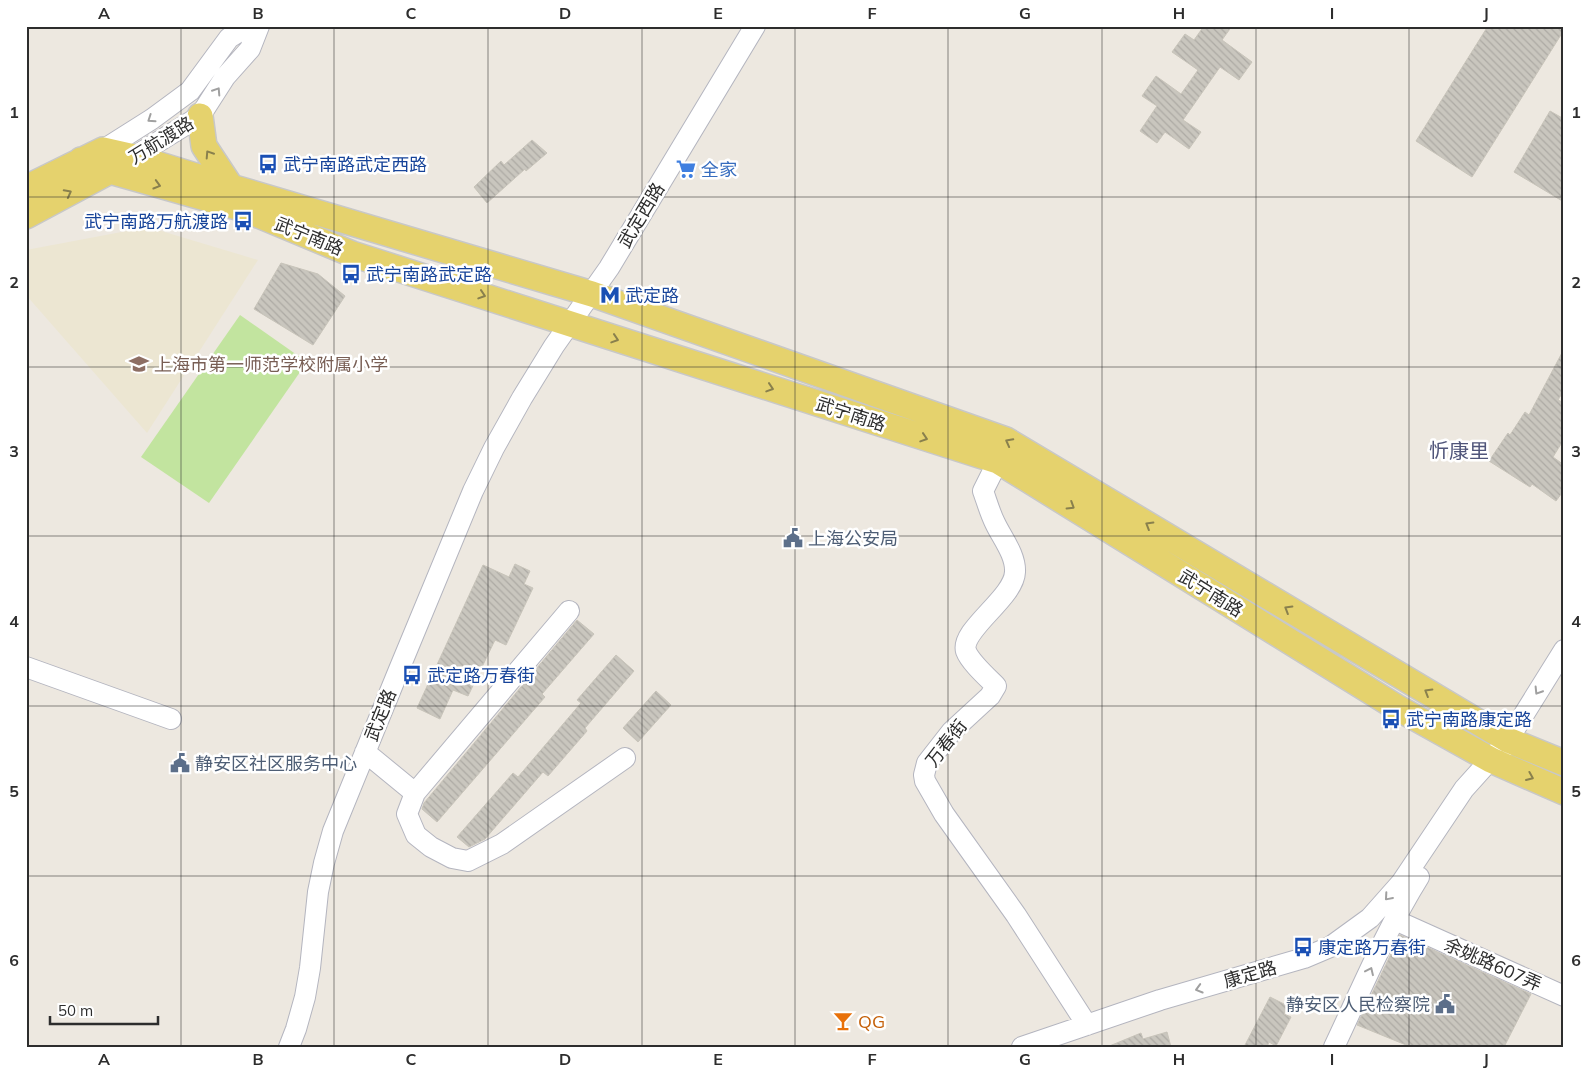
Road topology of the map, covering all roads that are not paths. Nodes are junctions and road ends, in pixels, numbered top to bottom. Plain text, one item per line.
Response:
1 (248, 26) edge
2 (259, 26) edge
3 (755, 26) edge
4 (200, 116) junction
5 (134, 157) junction
6 (98, 160) junction
7 (231, 187) junction
8 (26, 188) edge
9 (26, 216) edge
10 (592, 294) junction
11 (569, 324) junction
12 (998, 461) junction
13 (569, 611) dead end
14 (1564, 650) edge
15 (26, 667) edge
16 (171, 719) dead end
17 (1508, 740) junction
18 (365, 752) junction
19 (625, 758) dead end
20 (1494, 762) junction
21 (1564, 763) edge
22 (1564, 792) edge
23 (415, 793) junction
24 (1395, 920) junction
25 (1564, 996) edge
26 (1087, 1025) junction
27 (289, 1047) edge
28 (1022, 1047) edge
29 (1334, 1047) edge

1 -> 6 street, 万航渡路
4 -> 2 street, 万航渡路
3 - 10 street, 武定西路
4 - 5 street, 万航渡路
7 -> 4 main road
5 - 6 main road, 武宁南路
5 - 7 main road, 武宁南路
6 - 8 main road, 万航渡路
9 -> 6 main road, 万航渡路
6 -> 11 main road, 武宁南路
7 - 10 main road, 武宁南路
10 - 11 street, 武定西路
17 -> 10 main road, 武宁南路
11 -> 12 main road, 武宁南路
11 - 18 street, 武定路
12 -> 20 main road, 武宁南路
12 - 26 street, 万春街
13 - 23 street
14 -> 17 street, 康定路
15 - 16 street
17 - 20 street, 康定路
17 - 21 main road, 武宁南路
18 - 23 street
18 - 27 street, 武定路
19 - 23 street
20 -> 22 main road, 武宁南路
20 - 24 street, 康定路
20 -> 26 street, 康定路
24 - 25 street, 余姚路607弄
29 -> 24 street, 康定路
26 - 28 street, 康定路

